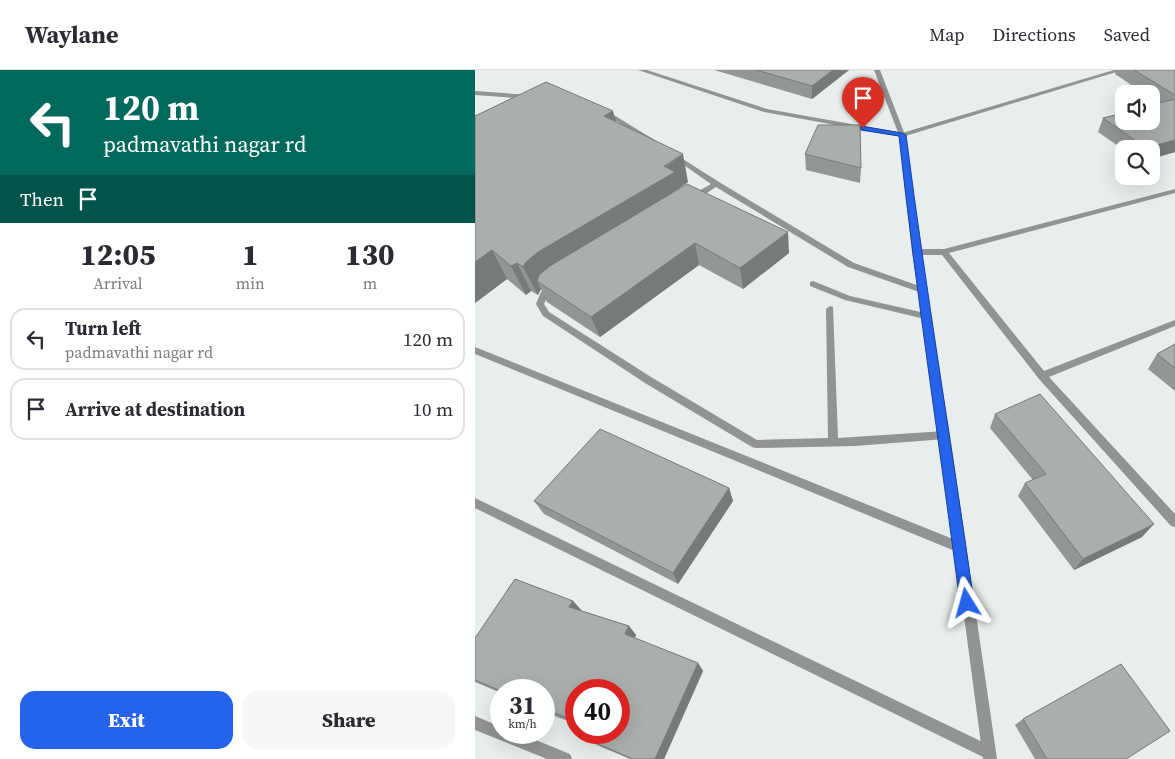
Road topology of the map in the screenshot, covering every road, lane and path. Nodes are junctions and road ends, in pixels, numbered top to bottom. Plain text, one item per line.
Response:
1 (641, 70) edge
2 (877, 70) edge
3 (1120, 70) edge
4 (475, 93) edge
5 (541, 98) edge
6 (593, 106) edge
7 (902, 135) junction
8 (659, 146) edge
9 (667, 151) edge
10 (715, 184) junction
11 (1175, 191) edge
12 (682, 205) edge
13 (916, 252) junction
14 (944, 252) junction
15 (564, 279) edge
16 (813, 284) dead end
17 (922, 290) junction
18 (830, 309) dead end
19 (925, 316) junction
20 (1175, 323) edge
21 (475, 350) edge
22 (1042, 376) junction
23 (945, 435) junction
24 (833, 442) junction
25 (475, 503) edge
26 (1175, 522) edge
27 (959, 547) junction
28 (475, 723) edge
29 (989, 756) edge
30 (565, 759) edge

1 - 7 street
2 - 7 street
3 - 7 street
4 - 5 street
6 - 8 street
7 - 13 street
9 - 10 street
10 - 12 street
10 - 17 street
11 - 14 street
13 - 14 street
13 - 17 street
14 - 22 street
15 - 24 street
16 - 19 street
17 - 19 street
18 - 24 street
19 - 23 street
20 - 22 street
21 - 27 street
22 - 26 street
23 - 24 street
23 - 27 street
25 - 29 street
27 - 29 street
28 - 30 street

